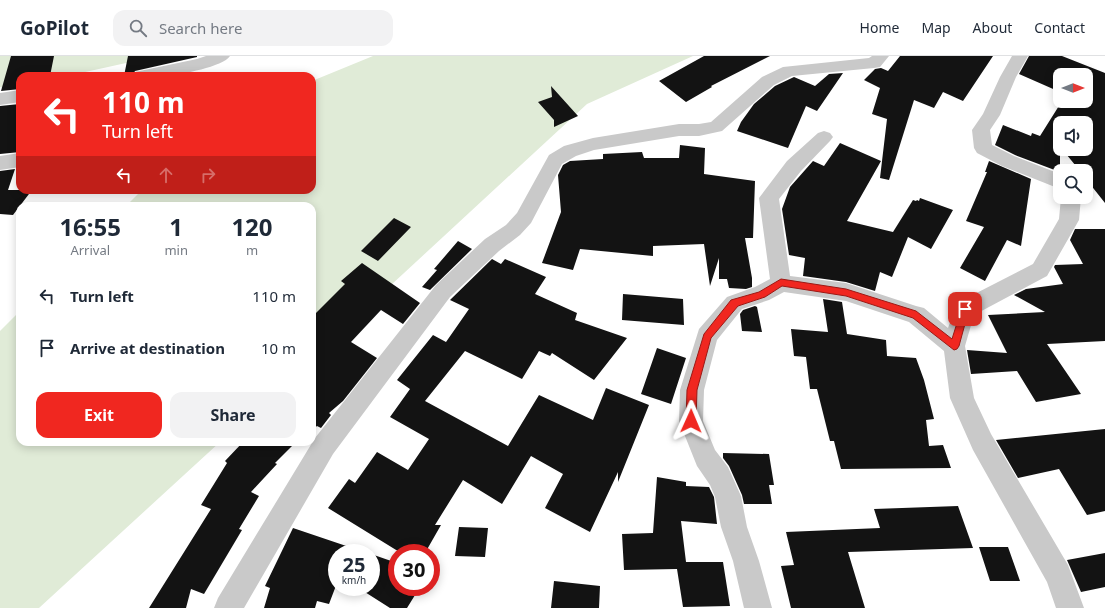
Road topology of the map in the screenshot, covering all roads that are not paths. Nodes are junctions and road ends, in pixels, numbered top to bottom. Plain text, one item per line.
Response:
1 (222, 56) edge
2 (881, 56) edge
3 (1020, 56) edge
4 (161, 72) edge
5 (16, 97) edge
6 (0, 99) edge
7 (824, 137) dead end
8 (16, 161) edge
9 (0, 163) edge
10 (1053, 178) edge
11 (1070, 204) edge
12 (781, 283) junction
13 (954, 346) junction
14 (228, 608) edge
15 (758, 608) edge
16 (1070, 608) edge

1 - 4 street
2 - 14 street
3 - 10 street
5 - 6 street
7 - 12 street
8 - 9 street
11 - 13 street
12 - 13 street
12 - 15 street
13 - 16 street

